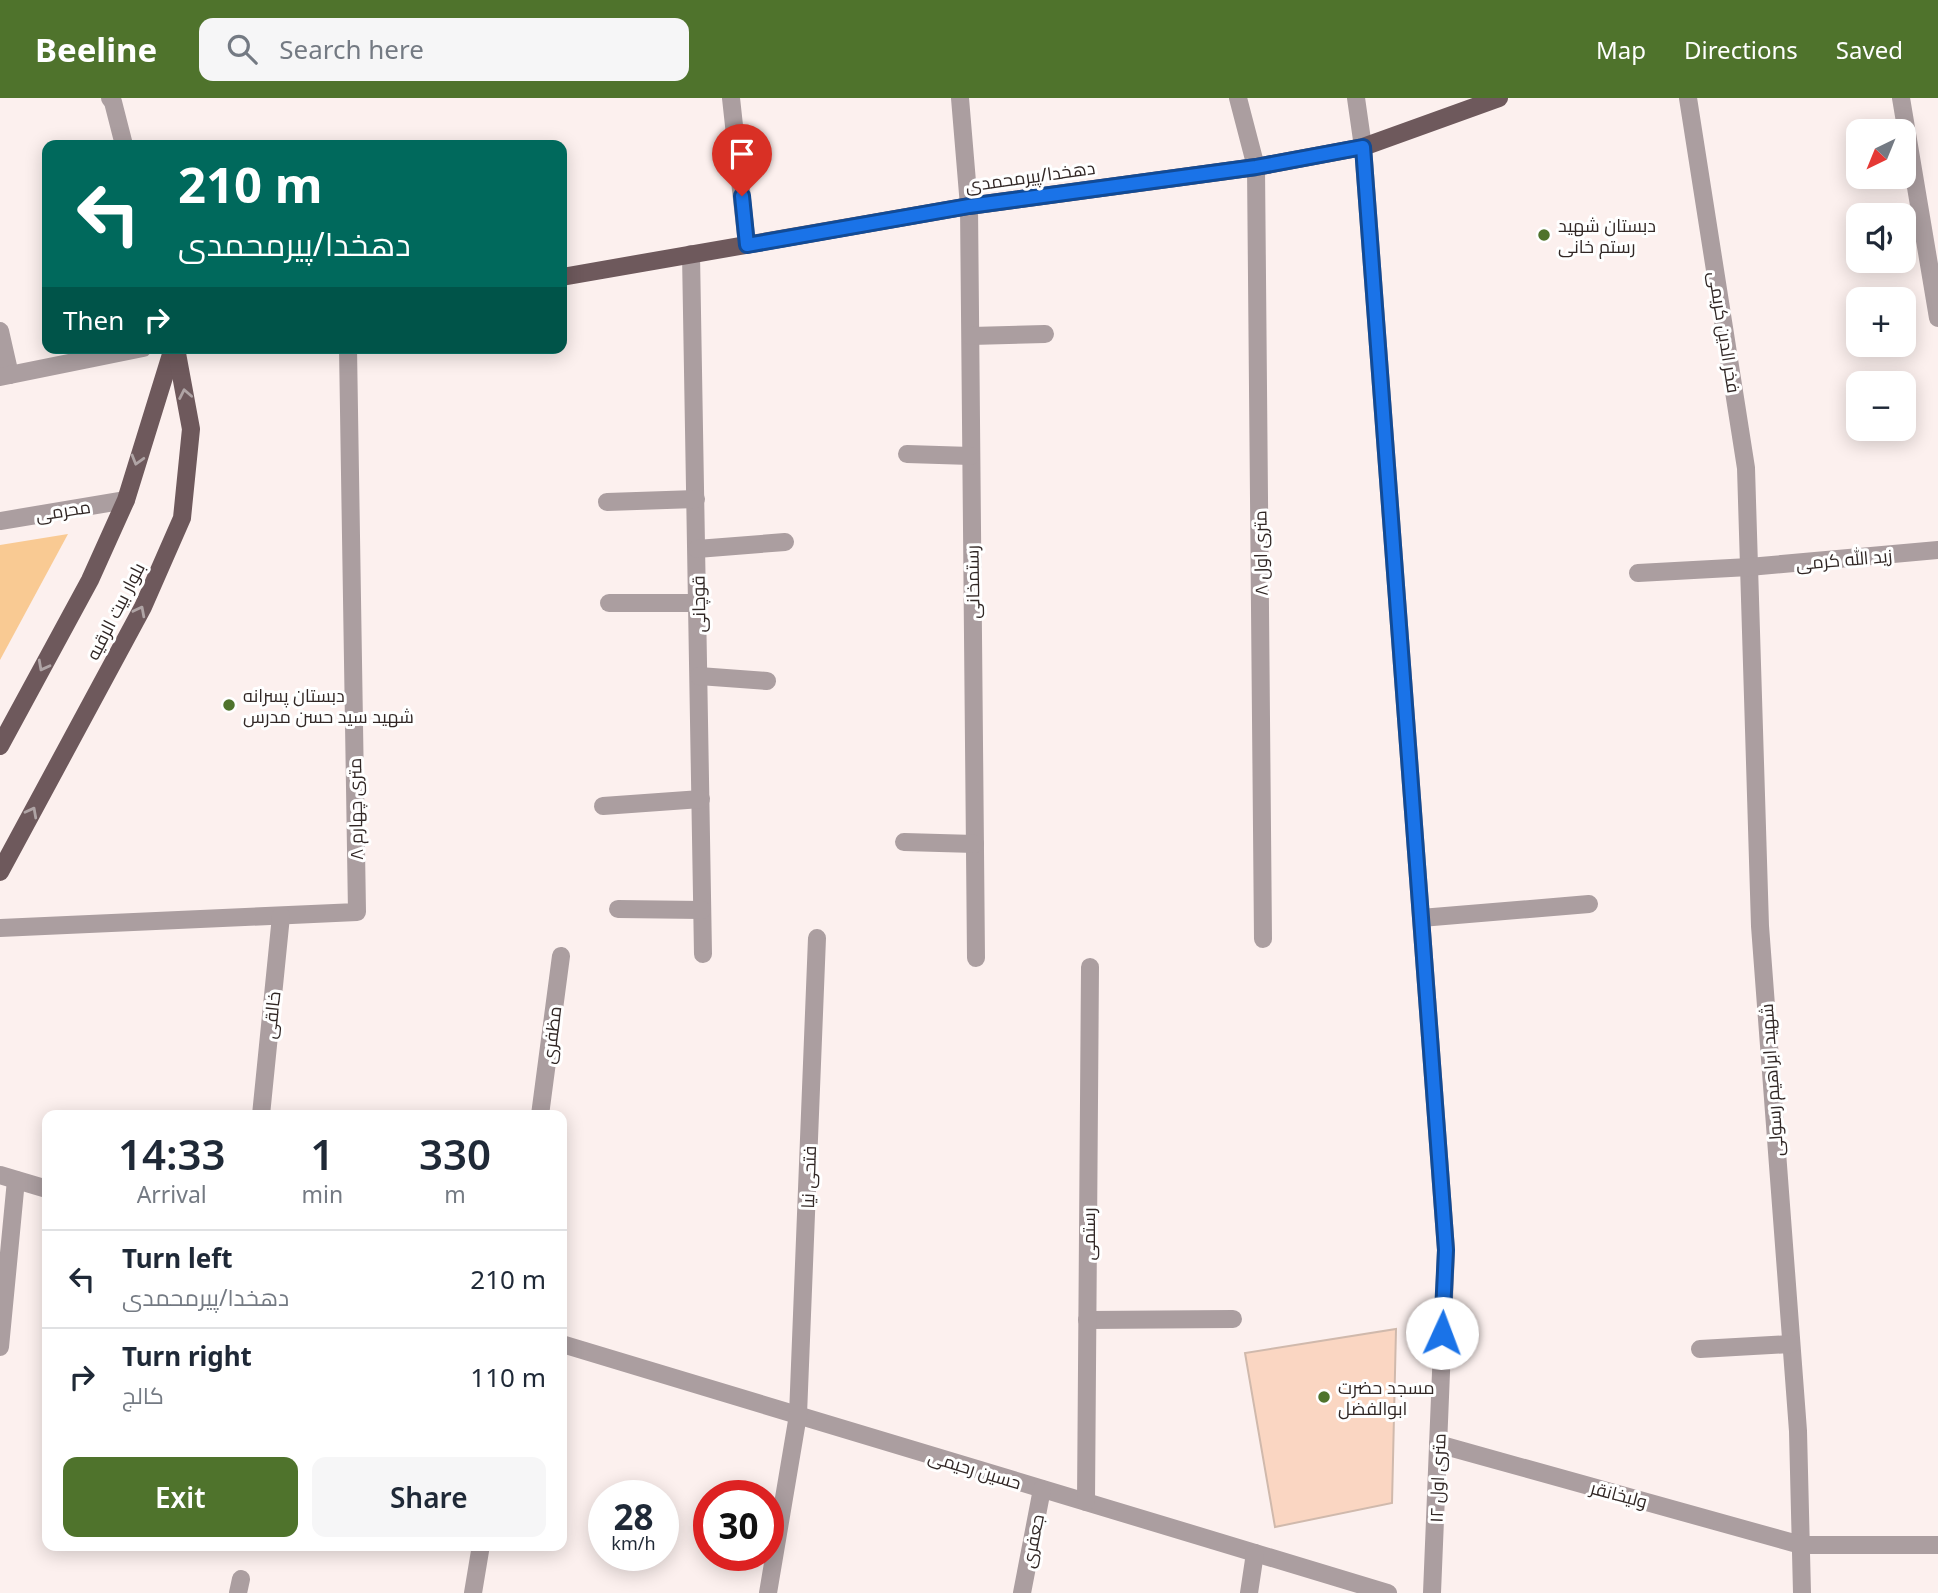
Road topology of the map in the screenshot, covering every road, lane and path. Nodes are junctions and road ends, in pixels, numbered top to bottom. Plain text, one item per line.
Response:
1 (731, 98) edge
2 (960, 98) edge
3 (1238, 98) edge
4 (1356, 98) edge
5 (1499, 98) edge
6 (1688, 98) edge
7 (1902, 98) edge
8 (114, 99) edge
9 (123, 140) edge
10 (1363, 147) junction
11 (1256, 167) junction
12 (969, 206) junction
13 (747, 245) junction
14 (691, 254) junction
15 (567, 276) edge
16 (1938, 318) edge
17 (0, 331) edge
18 (1045, 334) dead end
19 (971, 336) junction
20 (113, 354) edge
21 (172, 354) edge
22 (175, 354) edge
23 (348, 354) edge
24 (5, 376) edge
25 (907, 454) dead end
26 (971, 456) junction
27 (696, 499) junction
28 (125, 500) junction
29 (607, 502) dead end
30 (0, 521) edge
31 (785, 542) dead end
32 (696, 549) junction
33 (1938, 550) edge
34 (1749, 567) junction
35 (1638, 573) dead end
36 (609, 603) dead end
37 (697, 603) junction
38 (699, 676) junction
39 (767, 681) dead end
40 (0, 746) edge
41 (701, 799) junction
42 (603, 806) dead end
43 (904, 842) dead end
44 (975, 844) junction
45 (0, 872) edge
46 (1589, 904) dead end
47 (618, 909) dead end
48 (702, 910) junction
49 (281, 915) junction
50 (1421, 918) junction
51 (0, 928) edge
52 (817, 938) dead end
53 (1263, 939) dead end
54 (703, 954) dead end
55 (561, 956) dead end
56 (976, 958) dead end
57 (1090, 967) dead end
58 (262, 1110) edge
59 (541, 1110) edge
60 (8, 1177) edge
61 (42, 1187) edge
62 (1234, 1319) dead end
63 (1087, 1320) junction
64 (1791, 1344) junction
65 (567, 1346) edge
66 (0, 1347) edge
67 (1700, 1349) dead end
68 (798, 1415) junction
69 (1438, 1444) junction
70 (1042, 1489) junction
71 (1086, 1502) junction
72 (1801, 1545) junction
73 (1938, 1545) edge
74 (480, 1551) edge
75 (1255, 1553) junction
76 (473, 1593) edge
77 (768, 1593) edge
78 (1022, 1593) edge
79 (1249, 1593) edge
80 (1388, 1593) edge
81 (1432, 1593) edge
82 (1802, 1593) edge

1 - 13 street
2 - 12 street, رستمخانی
3 - 11 street, ۸ متری اول
4 - 10 street, ۱۲ متری اول
5 - 10 main road, دهخدا/پیرمحمدی
6 - 34 street, فخر الدین کریمی
7 - 16 street
8 - 9 street
10 - 11 main road, دهخدا/پیرمحمدی
10 - 50 street, ۱۲ متری اول
11 - 12 main road, دهخدا/پیرمحمدی
11 - 53 street, ۸ متری اول
12 - 13 main road, دهخدا/پیرمحمدی
12 - 19 street, رستمخانی
13 - 14 main road, دهخدا/پیرمحمدی
14 - 15 main road, دهخدا/پیرمحمدی
14 - 27 street, قوچانی
17 - 24 street
18 - 19 street
19 - 26 street, رستمخانی
20 - 24 street
21 -> 28 main road, بلوار بیت الرقیه
45 -> 22 main road, بلوار بیت الرقیه
23 - 49 street, ۸ متری چهارم
25 - 26 street
26 - 44 street, رستمخانی
27 - 29 street
27 - 32 street, قوچانی
28 - 30 street, محرمی
28 -> 40 main road, بلوار بیت الرقیه
31 - 32 street
32 - 37 street, قوچانی
33 - 34 street, زید الله کرمی
34 - 35 street, زید الله کرمی
34 - 64 street, شهید ابراهیم رسولی
36 - 37 street
37 - 38 street, قوچانی
38 - 39 street
38 - 41 street, قوچانی
41 - 42 street
41 - 48 street, قوچانی
43 - 44 street
44 - 56 street, رستمخانی
46 - 50 street
47 - 48 street
48 - 54 street, قوچانی
49 - 51 street, ۸ متری چهارم
49 - 58 street, خالقی
50 - 69 street, ۱۲ متری اول
52 - 68 street, فتحی نیا
55 - 59 street, مظفری
57 - 63 street, رستمی
60 - 61 street
60 - 66 street
62 - 63 street
63 - 71 street, رستمی
64 - 67 street
64 - 72 street, شهید ابراهیم رسولی
65 - 68 street, حسین رحیمی
68 - 70 street, حسین رحیمی
68 - 77 street, فتحی نیا
69 - 72 street, ولیخانقر
69 - 81 street, ۱۲ متری اول
70 - 71 street, حسین رحیمی
70 - 78 street, جعفری
71 - 75 street, حسین رحیمی
72 - 73 street, ولیخانقر
72 - 82 street, شهید ابراهیم رسولی
74 - 76 street
75 - 79 street
75 - 80 street, حسین رحیمی

